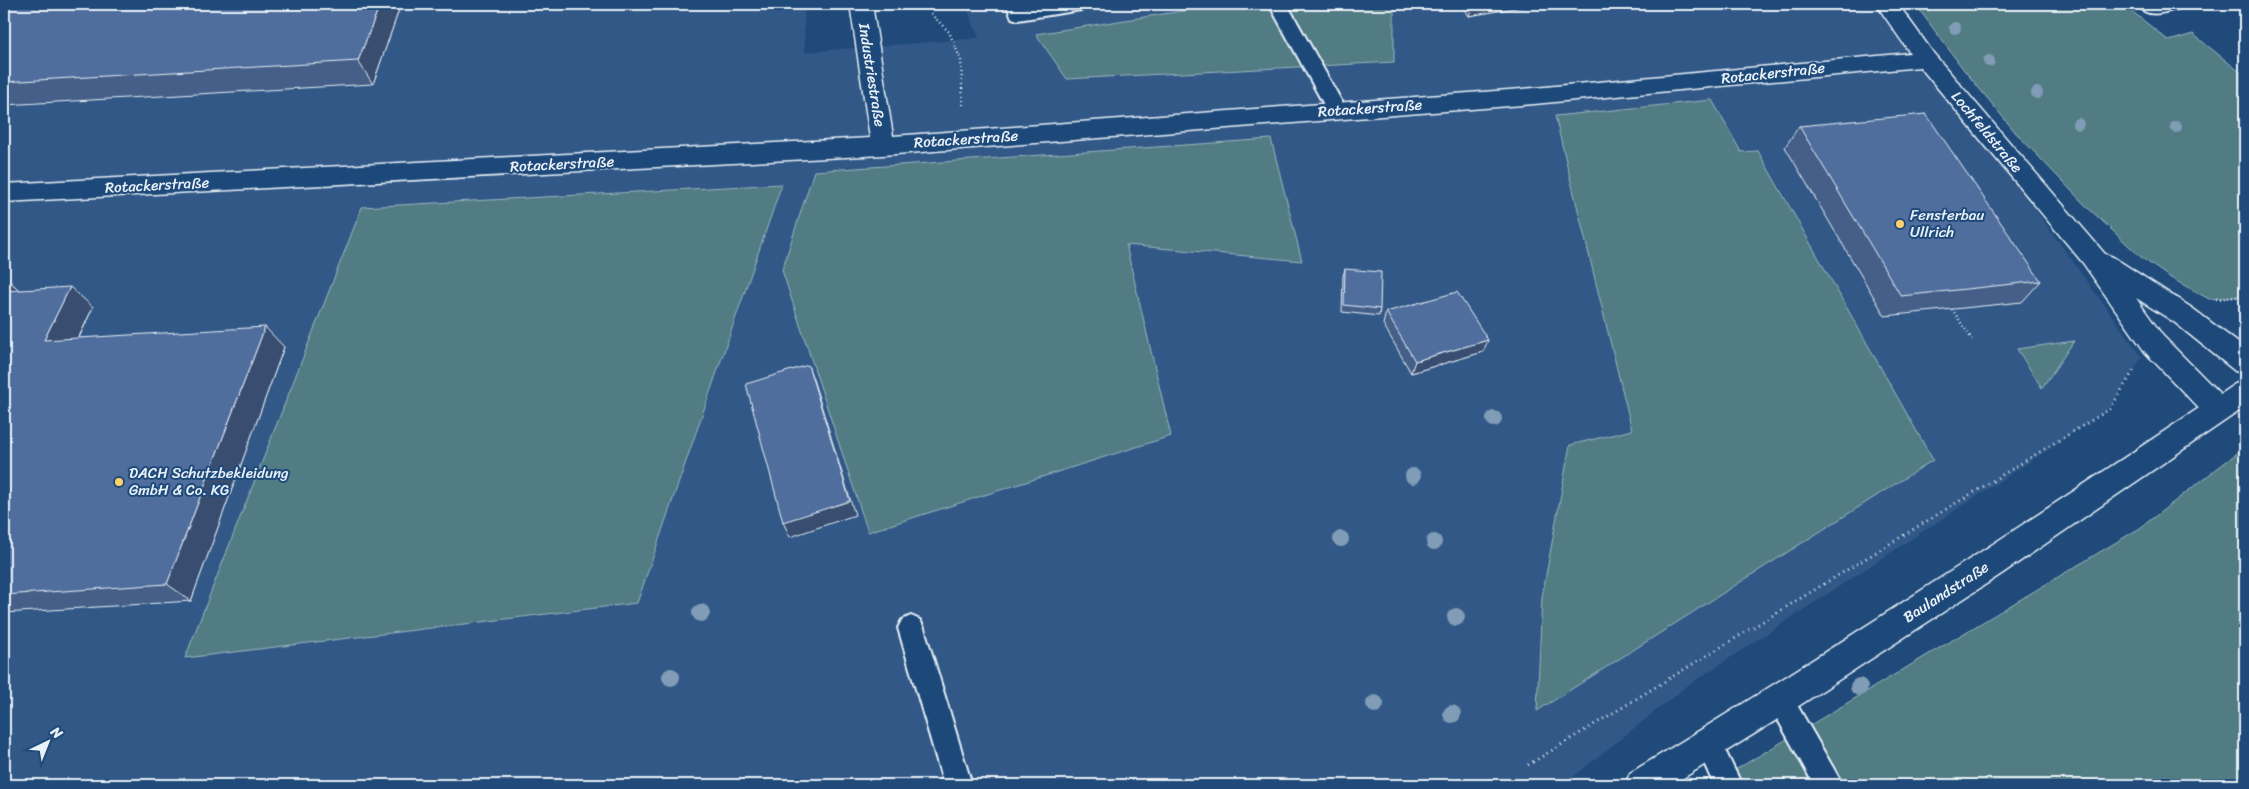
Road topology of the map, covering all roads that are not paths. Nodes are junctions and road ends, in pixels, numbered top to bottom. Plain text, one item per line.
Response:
1 (860, 4) edge
2 (1015, 4) edge
3 (1081, 4) edge
4 (1278, 4) edge
5 (1887, 4) edge
6 (2146, 4) edge
7 (2174, 4) edge
8 (1926, 59) junction
9 (1338, 111) junction
10 (882, 146) junction
11 (4, 193) edge
12 (2092, 256) junction
13 (2245, 363) edge
14 (2245, 392) edge
15 (2218, 410) junction
16 (911, 628) dead end
17 (1780, 700) junction
18 (1708, 743) junction
19 (957, 785) edge
20 (1642, 785) edge
21 (1728, 785) edge
22 (1829, 785) edge

1 - 10 street, Industriestraße
2 - 3 lane
4 - 9 lane
5 - 8 street, Lochfeldstraße
6 - 7 lane
8 - 9 street, Rotackerstraße
8 - 12 street, Lochfeldstraße
9 - 10 street, Rotackerstraße
10 - 11 street, Rotackerstraße
12 - 13 street, Lochfeldstraße
12 - 15 street, Lochfeldstraße
14 - 15 street, Baulandstraße
15 - 17 street, Baulandstraße
16 - 19 lane
17 - 18 street, Baulandstraße
17 - 22 lane
18 - 20 street, Baulandstraße
18 - 21 lane

